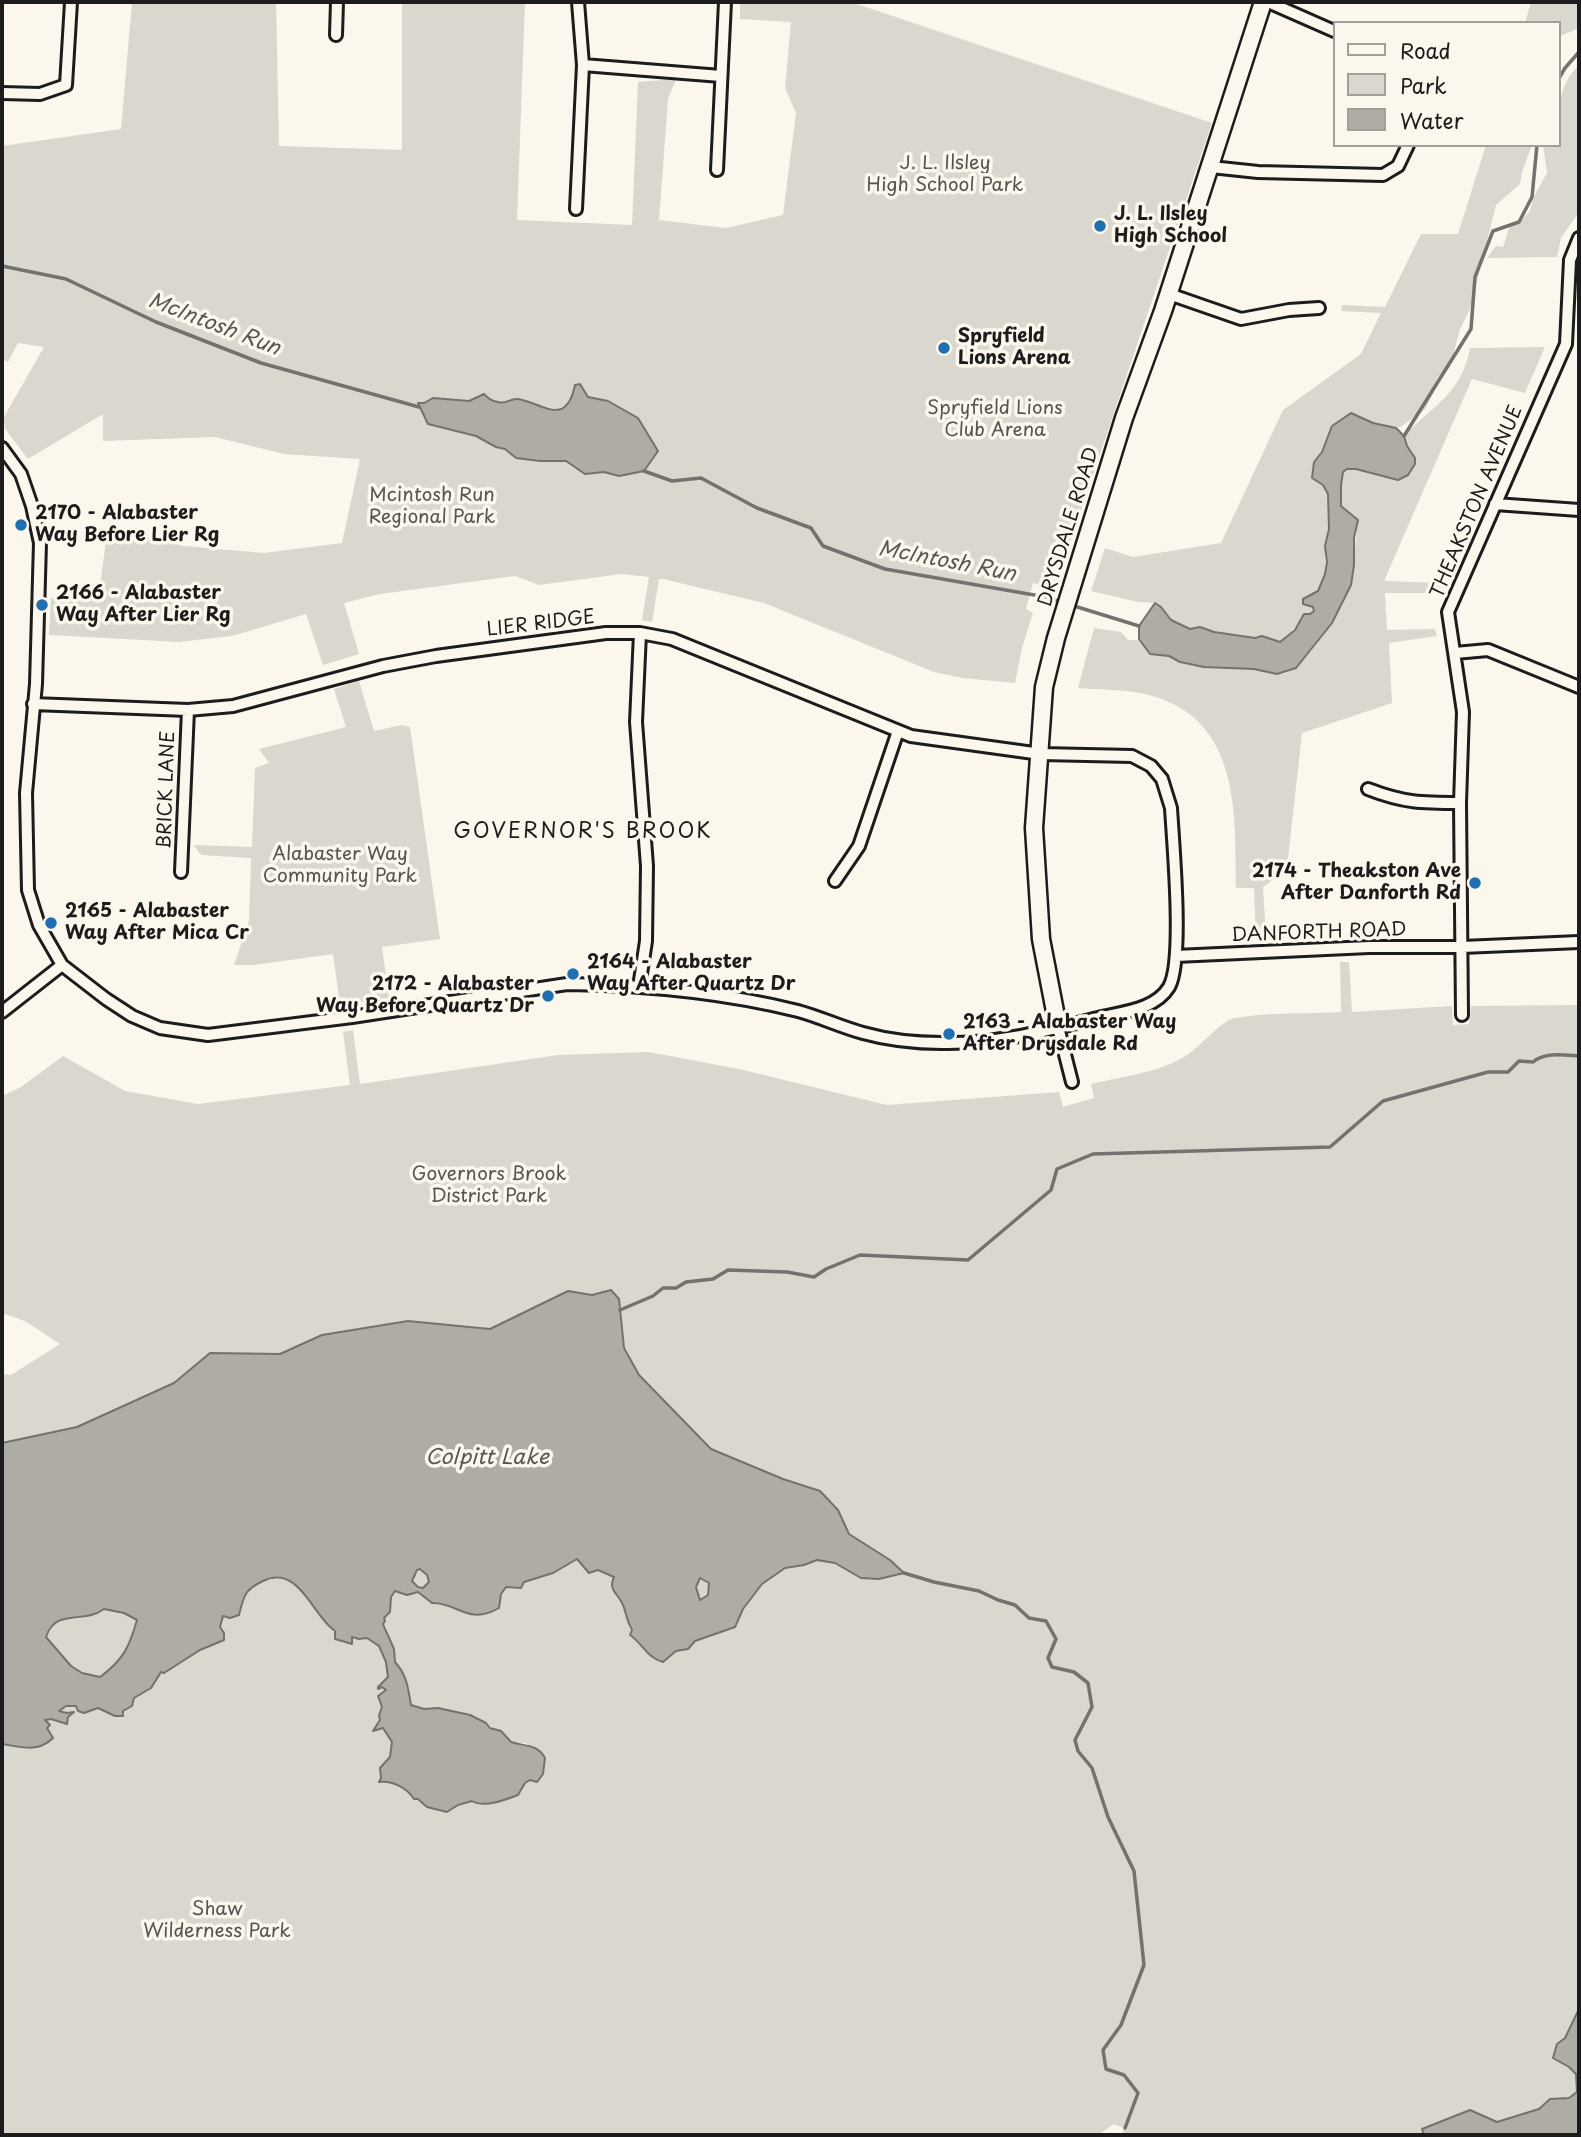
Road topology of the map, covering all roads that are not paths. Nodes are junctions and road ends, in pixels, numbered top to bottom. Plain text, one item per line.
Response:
1 (71, 2) edge
2 (337, 2) edge
3 (578, 2) edge
4 (725, 2) edge
5 (1266, 2) edge
6 (1332, 30) edge
7 (336, 35) dead end
8 (583, 65) junction
9 (722, 76) junction
10 (2, 93) edge
11 (1407, 147) edge
12 (1211, 167) junction
13 (717, 170) dead end
14 (576, 209) dead end
15 (1579, 238) edge
16 (1168, 294) junction
17 (1319, 308) dead end
18 (1566, 344) junction
19 (1579, 344) edge
20 (2, 448) edge
21 (1495, 505) junction
22 (1579, 510) edge
23 (640, 633) junction
24 (1455, 653) junction
25 (1579, 687) edge
26 (33, 704) junction
27 (188, 710) junction
28 (898, 731) junction
29 (1041, 754) junction
30 (1368, 789) dead end
31 (1460, 803) junction
32 (181, 872) dead end
33 (835, 881) dead end
34 (1579, 942) edge
35 (1462, 947) junction
36 (1177, 956) junction
37 (62, 965) junction
38 (639, 987) junction
39 (2, 1012) edge
40 (1462, 1015) dead end
41 (1058, 1027) junction
42 (1072, 1082) dead end

1 - 10 street
2 - 7 street
3 - 8 street
4 - 9 street
5 - 6 street
5 - 12 street, DRYSDALE ROAD
8 - 9 street
8 - 14 street
9 - 13 street
11 - 12 street
12 - 16 street, DRYSDALE ROAD
15 - 18 street
16 - 17 street
16 - 29 street, DRYSDALE ROAD
18 - 19 street
18 - 21 street, THEAKSTON AVENUE
20 - 26 street
21 - 22 street
21 - 24 street, THEAKSTON AVENUE
23 - 27 street, LIER RIDGE
23 - 28 street, LIER RIDGE
23 - 38 street
24 - 25 street
24 - 31 street, THEAKSTON AVENUE
26 - 27 street, LIER RIDGE
26 - 37 street
27 - 32 street, BRICK LANE
28 - 29 street, LIER RIDGE
28 - 33 street
29 - 36 street, LIER RIDGE
29 - 41 street, DRYSDALE ROAD
30 - 31 street
31 - 35 street, THEAKSTON AVENUE
34 - 35 street, DANFORTH ROAD
35 - 36 street, DANFORTH ROAD
35 - 40 street, THEAKSTON AVENUE
36 - 41 street, LIER RIDGE
37 - 38 street
37 - 39 street
38 - 41 street
41 - 42 street, DRYSDALE ROAD

